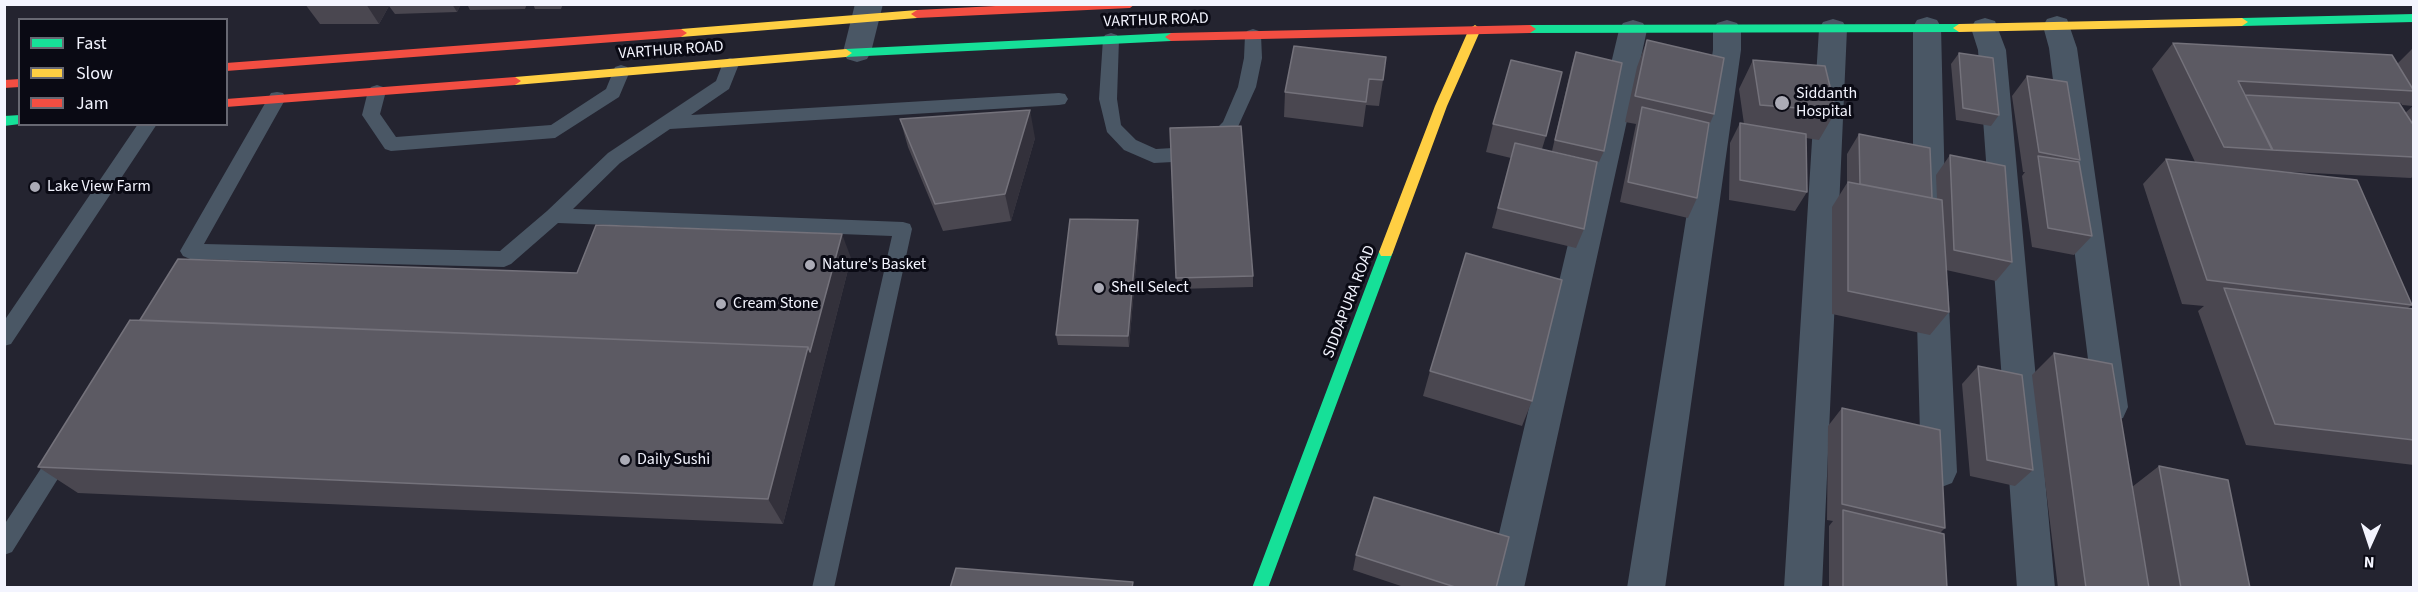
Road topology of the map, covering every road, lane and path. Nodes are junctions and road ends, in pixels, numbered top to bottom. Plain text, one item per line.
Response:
1 (1130, 4) edge
2 (866, 11) edge
3 (2414, 18) edge
4 (2057, 26) junction
5 (1927, 27) junction
6 (1985, 28) junction
7 (1475, 29) junction
8 (1833, 29) junction
9 (1633, 30) junction
10 (1727, 30) junction
11 (1253, 35) junction
12 (1111, 39) junction
13 (856, 52) junction
14 (730, 64) junction
15 (228, 67) edge
16 (621, 71) junction
17 (377, 91) junction
18 (277, 98) junction
19 (1059, 99) dead end
20 (228, 103) edge
21 (663, 123) junction
22 (147, 126) edge
23 (554, 216) junction
24 (1930, 224) edge
25 (190, 251) junction
26 (1931, 259) edge
27 (178, 271) edge
28 (4, 338) edge
29 (2115, 434) edge
30 (73, 437) edge
31 (1940, 502) edge
32 (4, 545) edge
33 (823, 588) edge
34 (1260, 588) edge
35 (1505, 588) edge
36 (1646, 588) edge
37 (1803, 588) edge
38 (2036, 588) edge

1 - 2 main road, VARTHUR ROAD
2 - 13 street
2 - 15 main road, VARTHUR ROAD
3 - 4 main road, VARTHUR ROAD
4 - 6 main road, VARTHUR ROAD
4 - 29 street
5 - 6 main road, VARTHUR ROAD
5 - 8 main road, VARTHUR ROAD
5 - 24 street
6 - 38 street
7 - 9 main road, VARTHUR ROAD
7 - 11 main road, VARTHUR ROAD
7 - 34 main road, SIDDAPURA ROAD
8 - 10 main road, VARTHUR ROAD
8 - 37 street
9 - 10 main road, VARTHUR ROAD
9 - 35 street
10 - 36 street
11 - 12 main road, VARTHUR ROAD
11 - 12 lane
12 - 13 main road, VARTHUR ROAD
13 - 14 main road, VARTHUR ROAD
14 - 16 main road, VARTHUR ROAD
14 - 21 lane
16 - 17 main road, VARTHUR ROAD
16 - 17 lane
17 - 18 main road, VARTHUR ROAD
18 - 20 main road, VARTHUR ROAD
18 - 25 lane
19 - 21 lane
21 - 23 lane
22 - 28 lane
23 - 25 lane
23 - 33 lane
25 - 27 lane
26 - 31 street
30 - 32 lane

